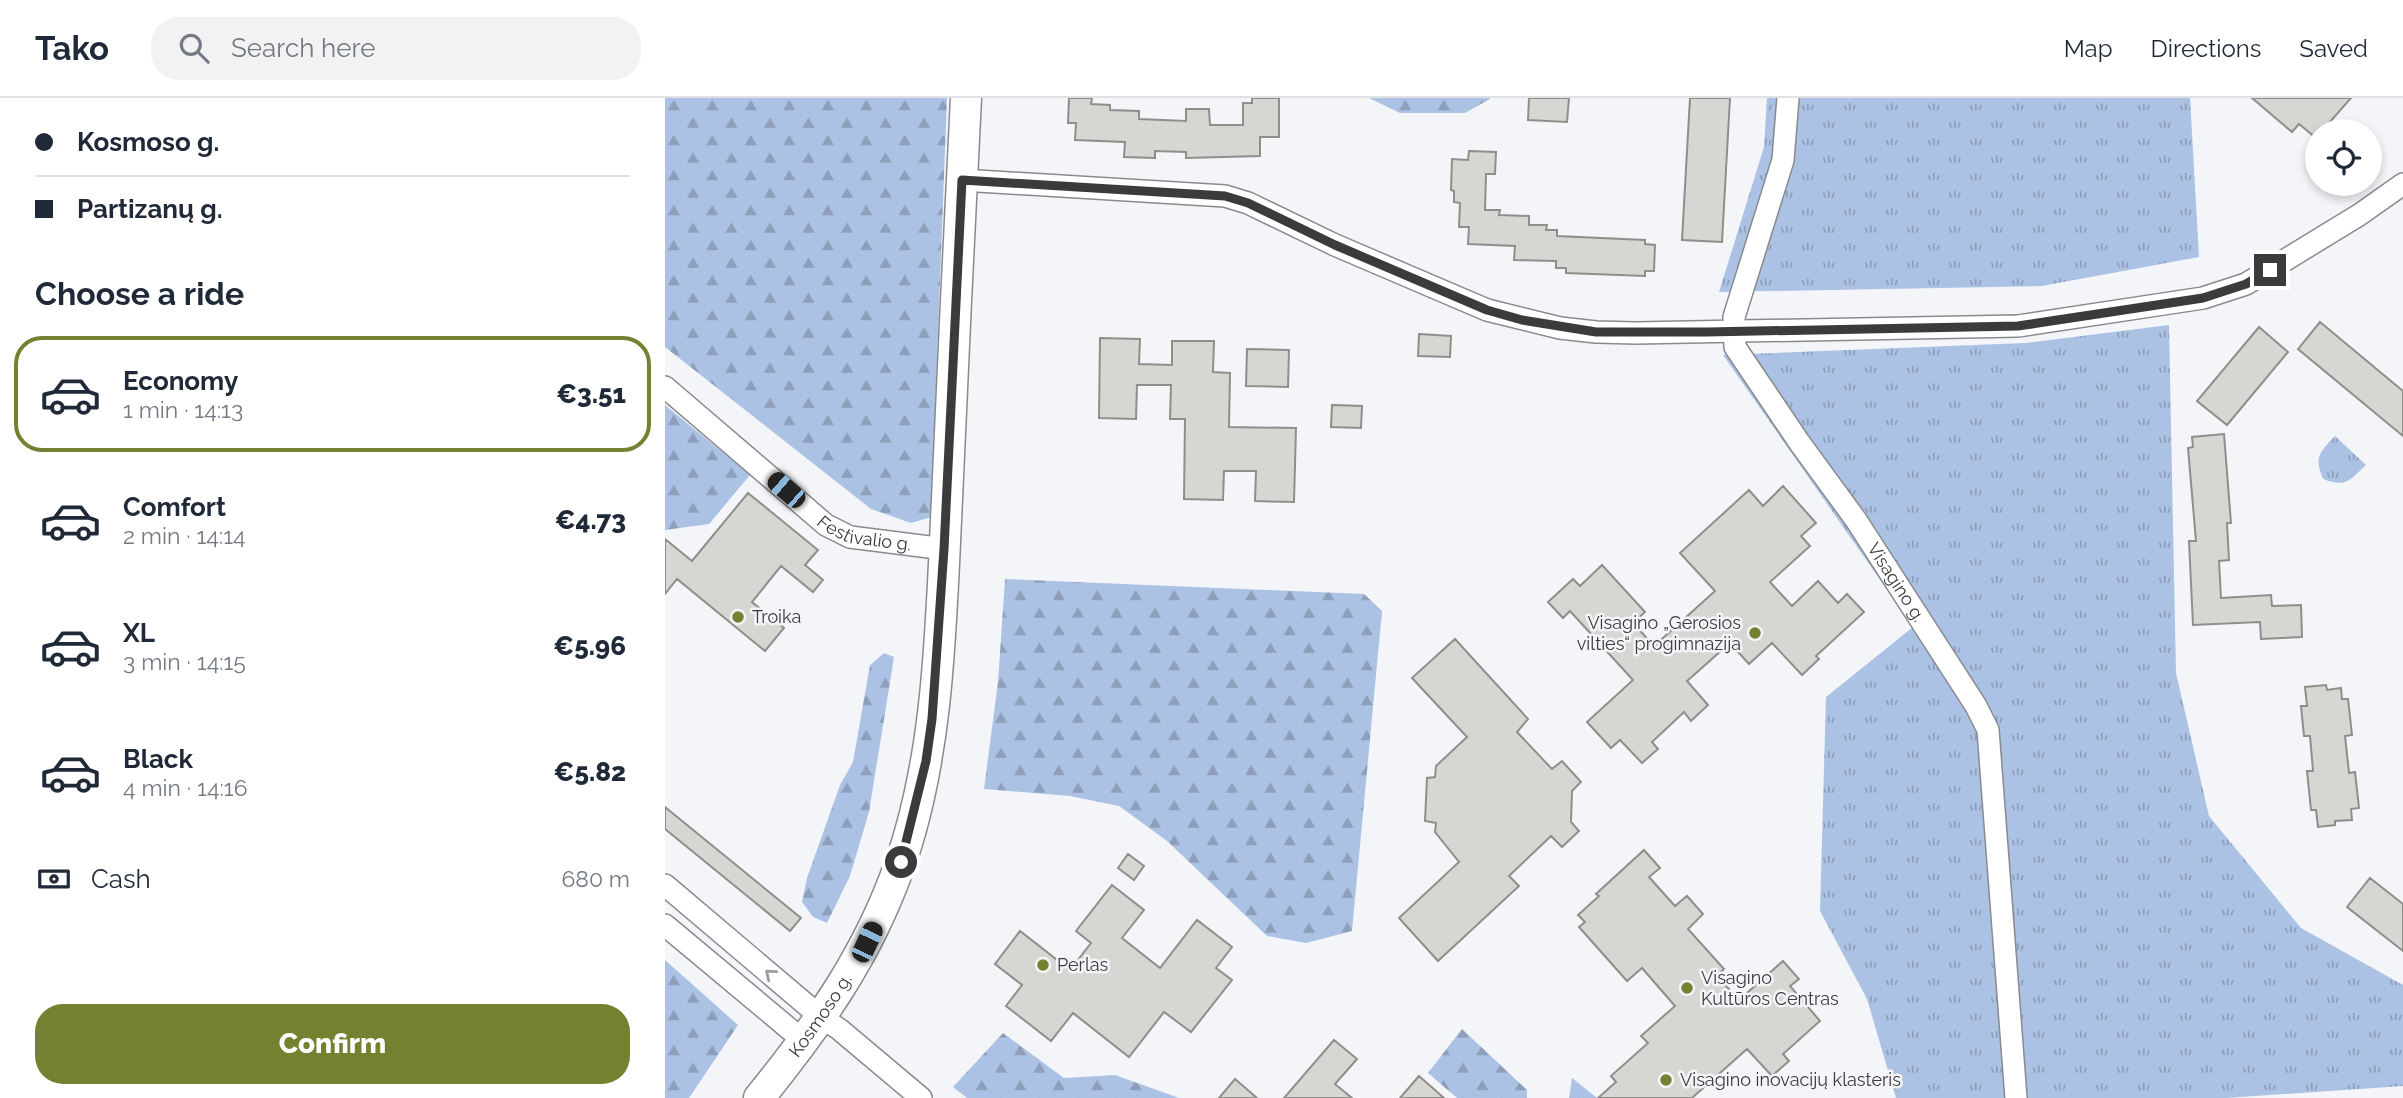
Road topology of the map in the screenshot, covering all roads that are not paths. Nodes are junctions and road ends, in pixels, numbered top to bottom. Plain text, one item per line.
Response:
1 (966, 98) edge
2 (1788, 98) edge
3 (962, 180) junction
4 (2403, 184) edge
5 (1733, 332) junction
6 (665, 387) edge
7 (944, 549) junction
8 (665, 885) edge
9 (665, 925) edge
10 (814, 1030) junction
11 (759, 1098) edge
12 (921, 1098) edge
13 (2016, 1098) edge

1 - 3 main road, Kosmoso g.
2 - 5 street
3 - 5 street
3 - 7 main road, Kosmoso g.
4 - 5 street
5 - 13 street, Visagino g.
6 - 7 street, Festivalio g.
7 - 10 main road, Kosmoso g.
10 -> 8 street
9 - 10 street
10 - 11 main road, Kosmoso g.
10 - 12 street

